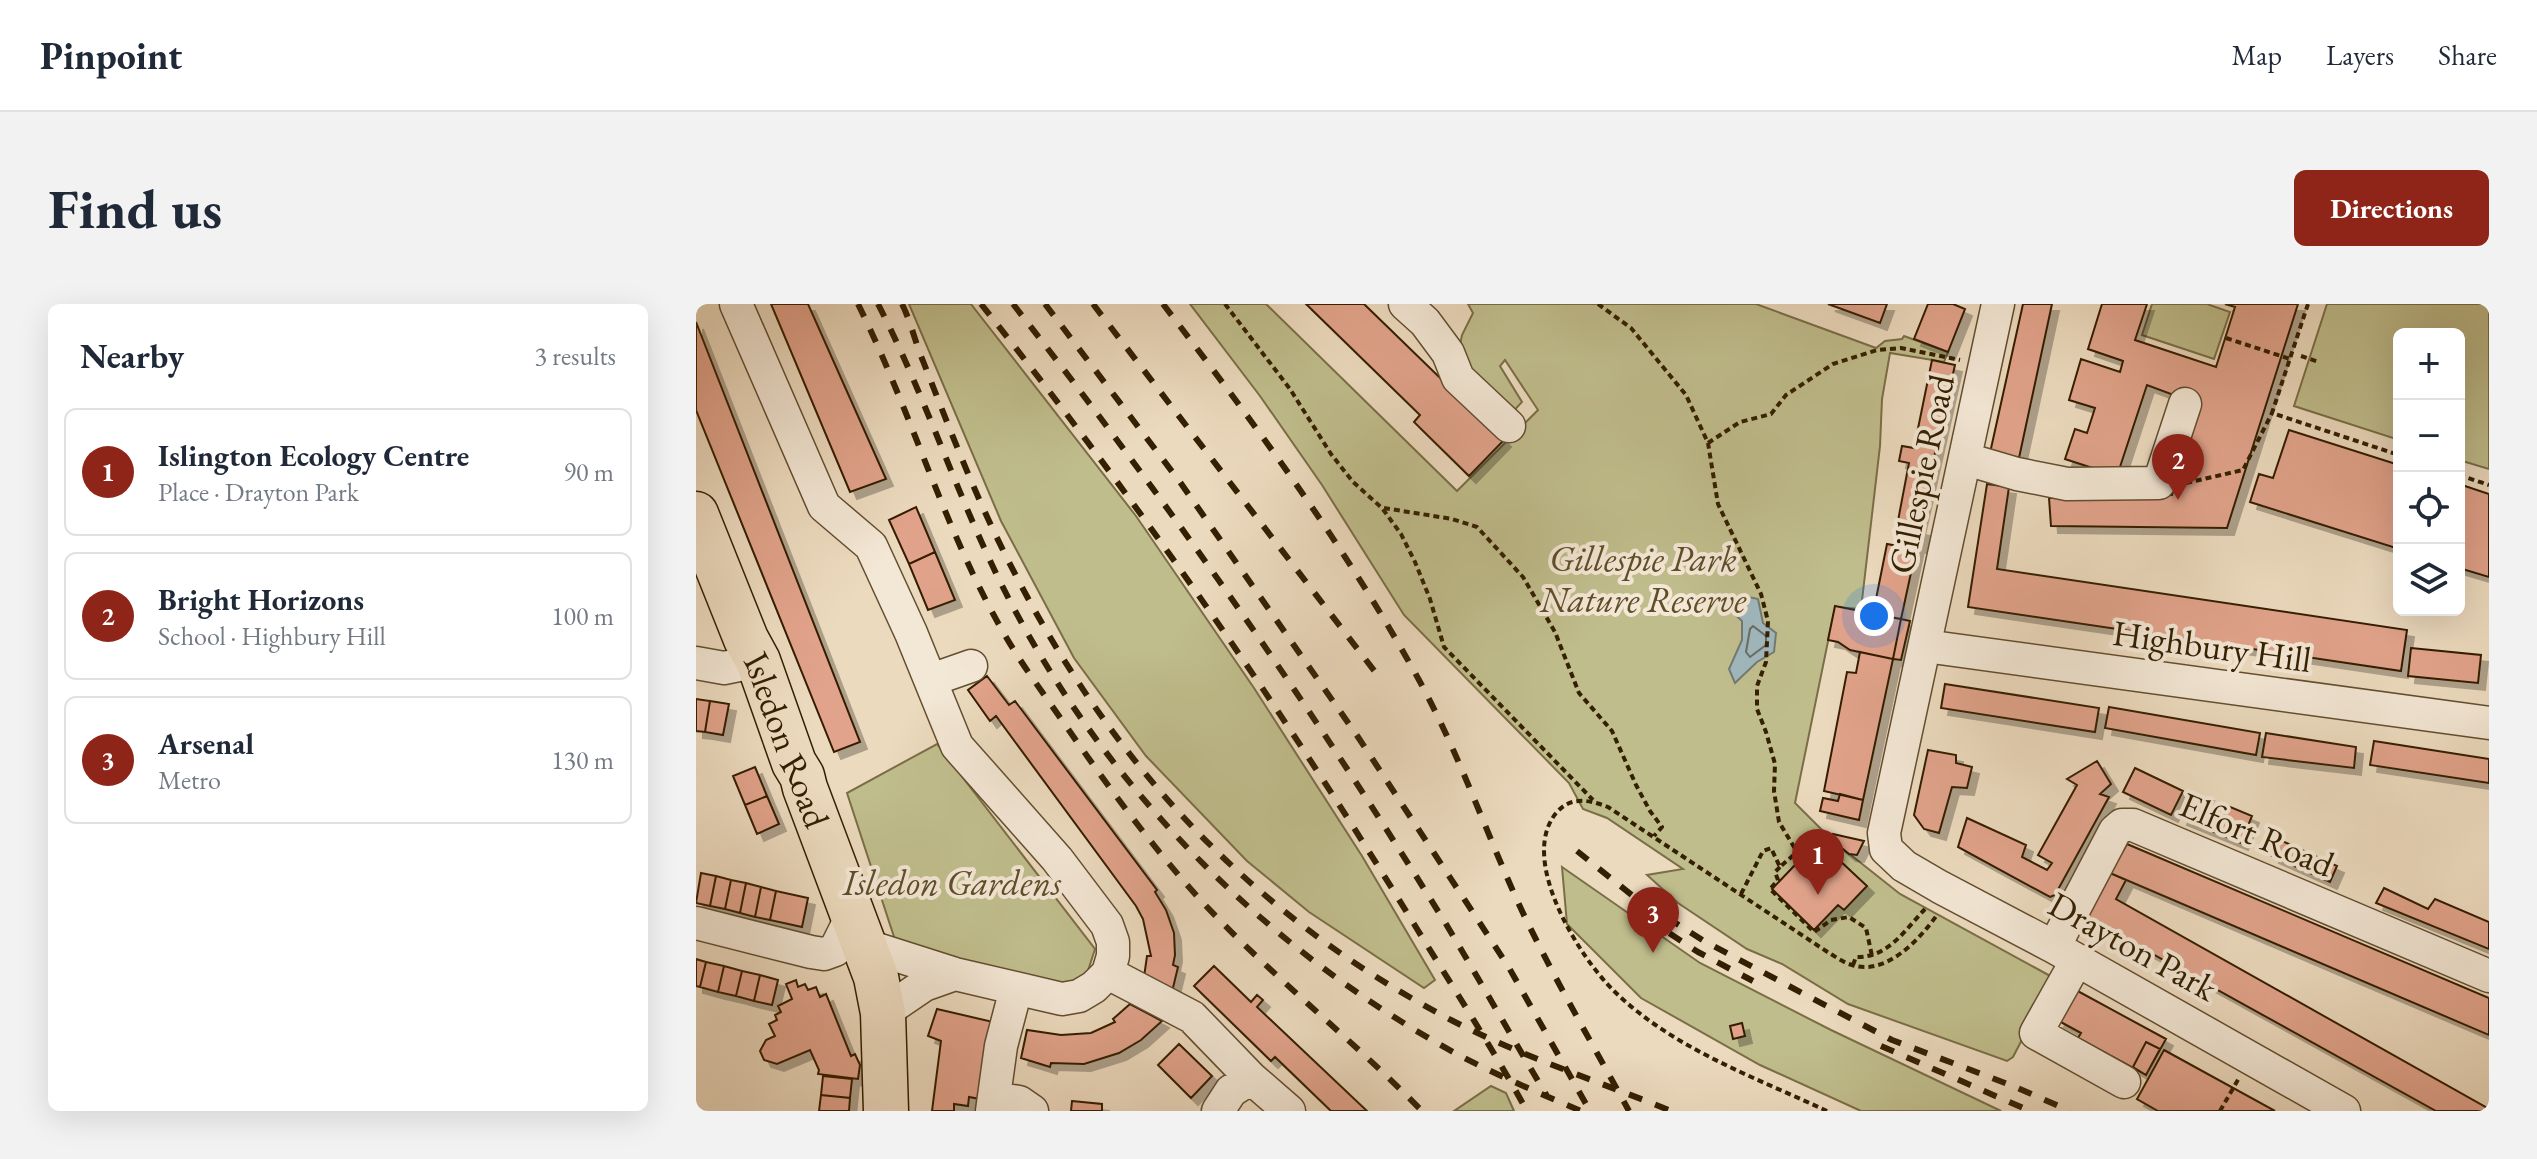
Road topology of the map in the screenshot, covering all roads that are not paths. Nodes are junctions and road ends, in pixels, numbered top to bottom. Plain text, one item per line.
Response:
1 (736, 304) edge
2 (1990, 306) edge
3 (1424, 310) edge
4 (2185, 404) dead end
5 (1509, 426) dead end
6 (1966, 459) junction
7 (696, 514) edge
8 (1925, 646) junction
9 (758, 661) junction
10 (696, 663) edge
11 (971, 666) dead end
12 (931, 680) junction
13 (2489, 723) edge
14 (1886, 849) joint
15 (696, 923) edge
16 (858, 930) junction
17 (2065, 953) junction
18 (1108, 973) junction
19 (955, 974) junction
20 (2489, 976) edge
21 (1016, 989) junction
22 (883, 1013) junction
23 (1251, 1078) junction
24 (2124, 1082) dead end
25 (993, 1104) edge
26 (886, 1111) edge
27 (1032, 1111) edge
28 (1218, 1111) edge
29 (1289, 1111) edge
30 (2344, 1111) edge

1 - 12 street
2 - 6 street, Gillespie Road
3 - 5 street
4 - 6 street
6 - 8 street, Gillespie Road
7 - 9 highway, Isledon Road
8 - 13 street, Highbury Hill
8 - 14 street, Gillespie Road
9 - 10 street
9 - 16 highway, Isledon Road
11 - 12 street
12 - 18 street
14 - 17 street, Drayton Park
15 - 16 street
16 - 19 street
16 - 22 highway, Isledon Road
17 - 20 street, Elfort Road
17 - 24 street, Elfort Road
17 - 30 street, Drayton Park
18 - 21 street
18 - 23 street
19 - 21 street
19 - 22 street
21 - 25 street
22 - 26 highway, Isledon Road
23 - 28 street
23 - 29 street
25 - 27 street

